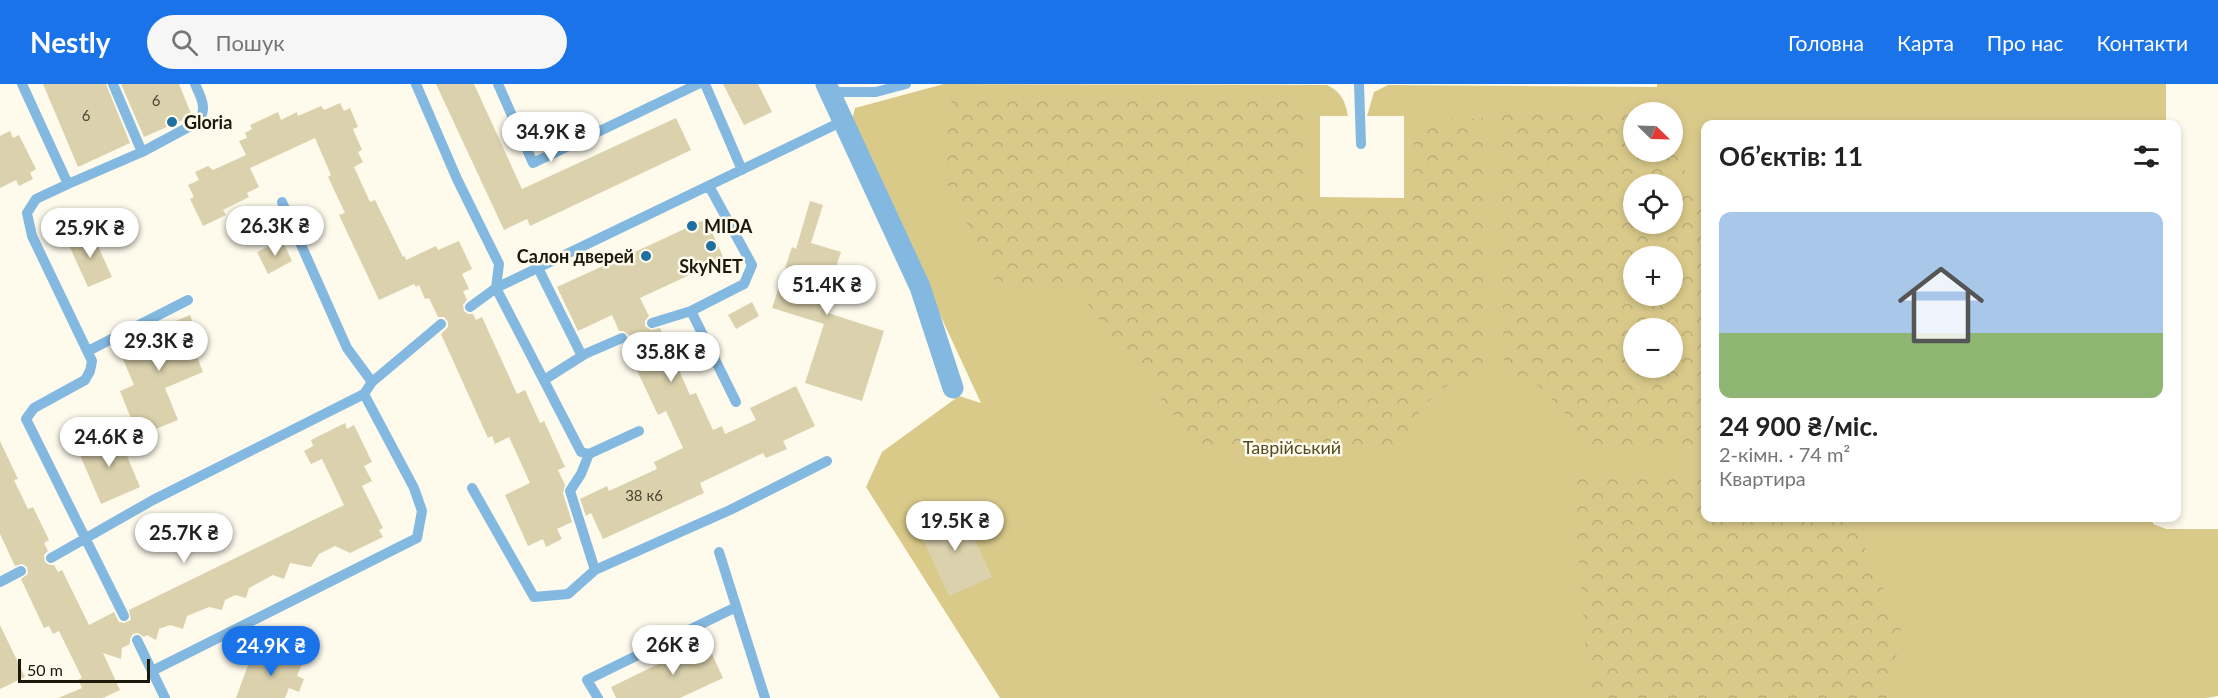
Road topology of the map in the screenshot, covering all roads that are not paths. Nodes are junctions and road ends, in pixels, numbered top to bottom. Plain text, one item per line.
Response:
1 (22, 84) edge
2 (113, 84) edge
3 (195, 84) edge
4 (416, 84) edge
5 (498, 84) edge
6 (698, 84) edge
7 (705, 84) edge
8 (906, 84) edge
9 (1359, 84) edge
10 (828, 88) edge
11 (843, 121) junction
12 (1360, 144) dead end
13 (142, 152) junction
14 (742, 170) junction
15 (68, 184) junction
16 (709, 186) junction
17 (282, 202) dead end
18 (538, 268) junction
19 (496, 288) junction
20 (188, 300) dead end
21 (470, 307) dead end
22 (691, 311) junction
23 (652, 323) dead end
24 (441, 324) dead end
25 (622, 338) dead end
26 (88, 351) junction
27 (582, 356) junction
28 (544, 380) junction
29 (372, 382) junction
30 (953, 388) dead end
31 (364, 394) junction
32 (736, 402) dead end
33 (639, 431) dead end
34 (589, 454) junction
35 (827, 461) dead end
36 (472, 488) dead end
37 (86, 539) junction
38 (719, 552) dead end
39 (51, 558) dead end
40 (595, 570) junction
41 (21, 572) dead end
42 (0, 582) edge
43 (736, 607) junction
44 (124, 616) dead end
45 (137, 640) dead end
46 (152, 671) junction
47 (165, 698) edge
48 (598, 698) edge
49 (765, 698) edge

1 - 15 lane
2 - 13 lane
3 - 13 lane
4 - 19 lane
5 - 6 lane
7 - 14 lane
8 - 10 lane
9 - 12 lane
10 - 11 street
11 - 14 lane
11 - 30 street
13 - 15 lane
14 - 16 lane
15 - 26 lane
16 - 18 lane
16 - 22 lane
17 - 29 lane
18 - 19 lane
18 - 27 lane
19 - 21 lane
19 - 28 lane
20 - 26 lane
22 - 23 lane
22 - 32 lane
24 - 29 lane
25 - 27 lane
26 - 37 lane
27 - 28 lane
28 - 34 lane
29 - 31 lane
31 - 37 lane
31 - 46 lane
33 - 34 lane
34 - 40 lane
35 - 40 lane
36 - 40 lane
37 - 39 lane
37 - 44 lane
38 - 43 lane
41 - 42 lane
43 - 48 lane
43 - 49 lane
45 - 46 lane
46 - 47 lane

